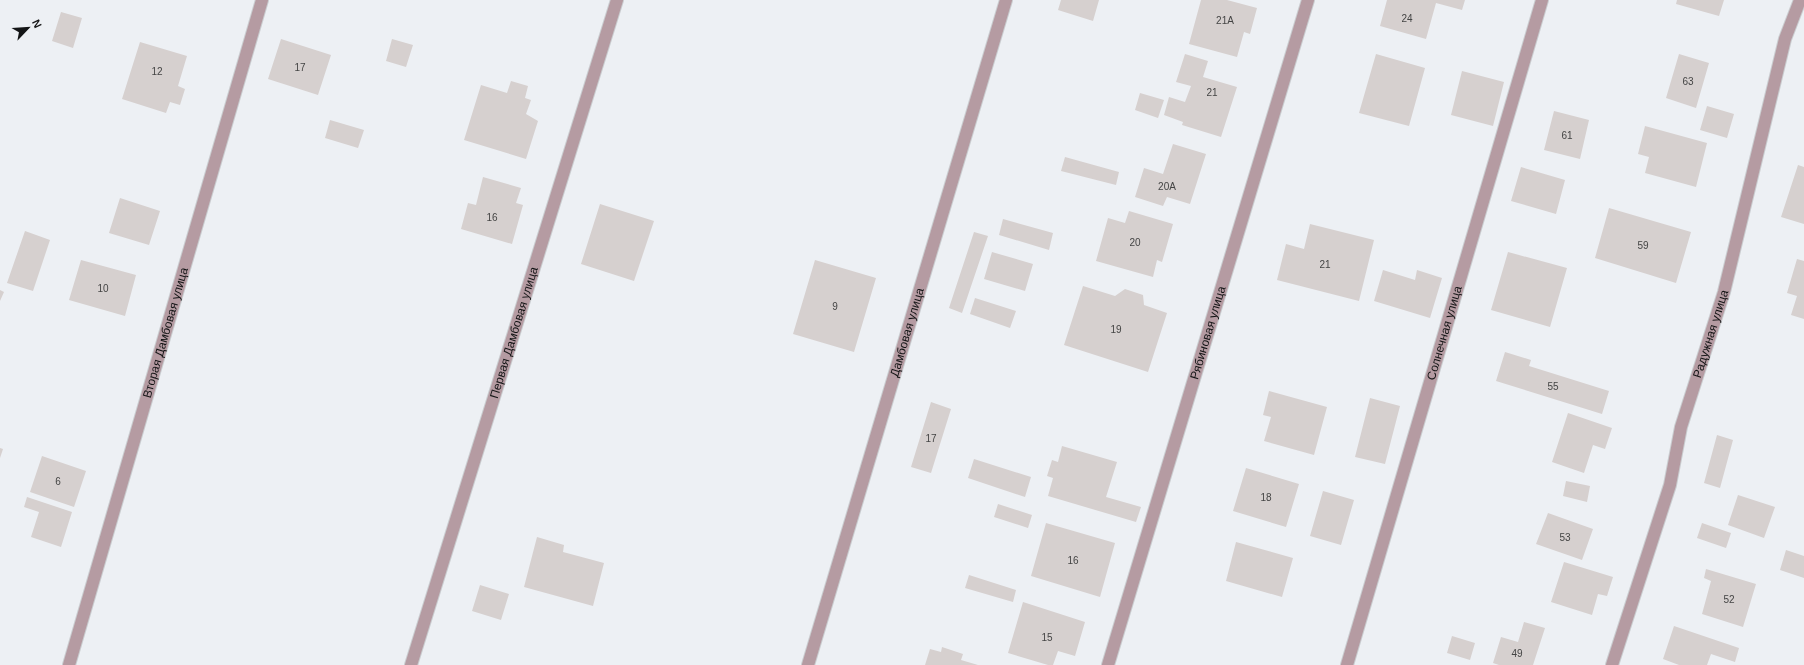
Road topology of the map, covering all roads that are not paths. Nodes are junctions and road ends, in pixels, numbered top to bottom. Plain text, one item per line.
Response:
1 (262, 0) edge
2 (617, 0) edge
3 (1006, 0) edge
4 (1308, 0) edge
5 (1542, 0) edge
6 (1800, 0) edge
7 (70, 665) edge
8 (411, 665) edge
9 (808, 665) edge
10 (1108, 665) edge
11 (1347, 665) edge
12 (1612, 665) edge

1 - 7 street, Вторая Дамбовая улица
2 - 8 street, Первая Дамбовая улица
3 - 9 street, Дамбовая улица
4 - 10 street, Рябиновая улица
5 - 11 street, Солнечная улица
6 - 12 street, Радужная улица

